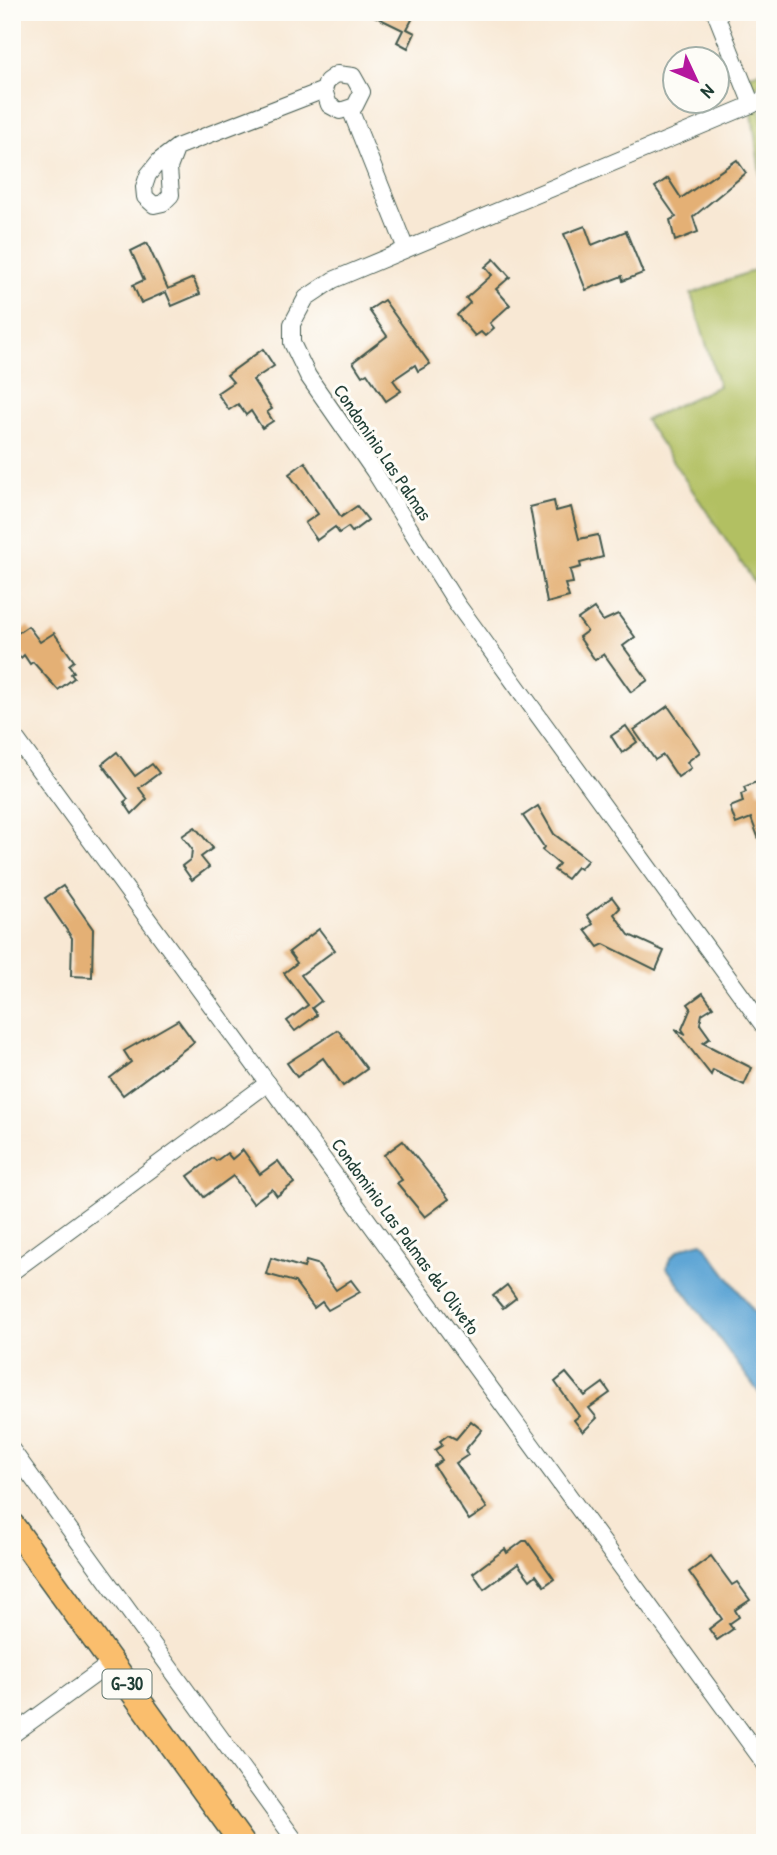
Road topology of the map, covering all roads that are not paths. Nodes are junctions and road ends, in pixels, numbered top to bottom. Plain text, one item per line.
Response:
1 (715, 12) edge
2 (324, 90) junction
3 (758, 102) edge
4 (350, 109) junction
5 (177, 147) dead end
6 (406, 249) junction
7 (12, 733) edge
8 (765, 1028) edge
9 (268, 1083) junction
10 (12, 1272) edge
11 (12, 1450) edge
12 (12, 1525) edge
13 (111, 1663) junction
14 (12, 1735) edge
15 (765, 1763) edge
16 (242, 1843) edge
17 (297, 1843) edge

1 - 3 street
2 - 4 street
2 - 4 street
2 - 5 street
3 - 6 street, Condominio Las Palmas
4 - 6 street
6 - 8 street, Condominio Las Palmas
7 - 9 street, Condominio Las Palmas del Oliveto
9 - 10 street
9 - 15 street, Condominio Las Palmas del Oliveto
11 - 17 street
12 - 13 main road, G-30
13 - 14 street
13 - 16 main road, G-30

